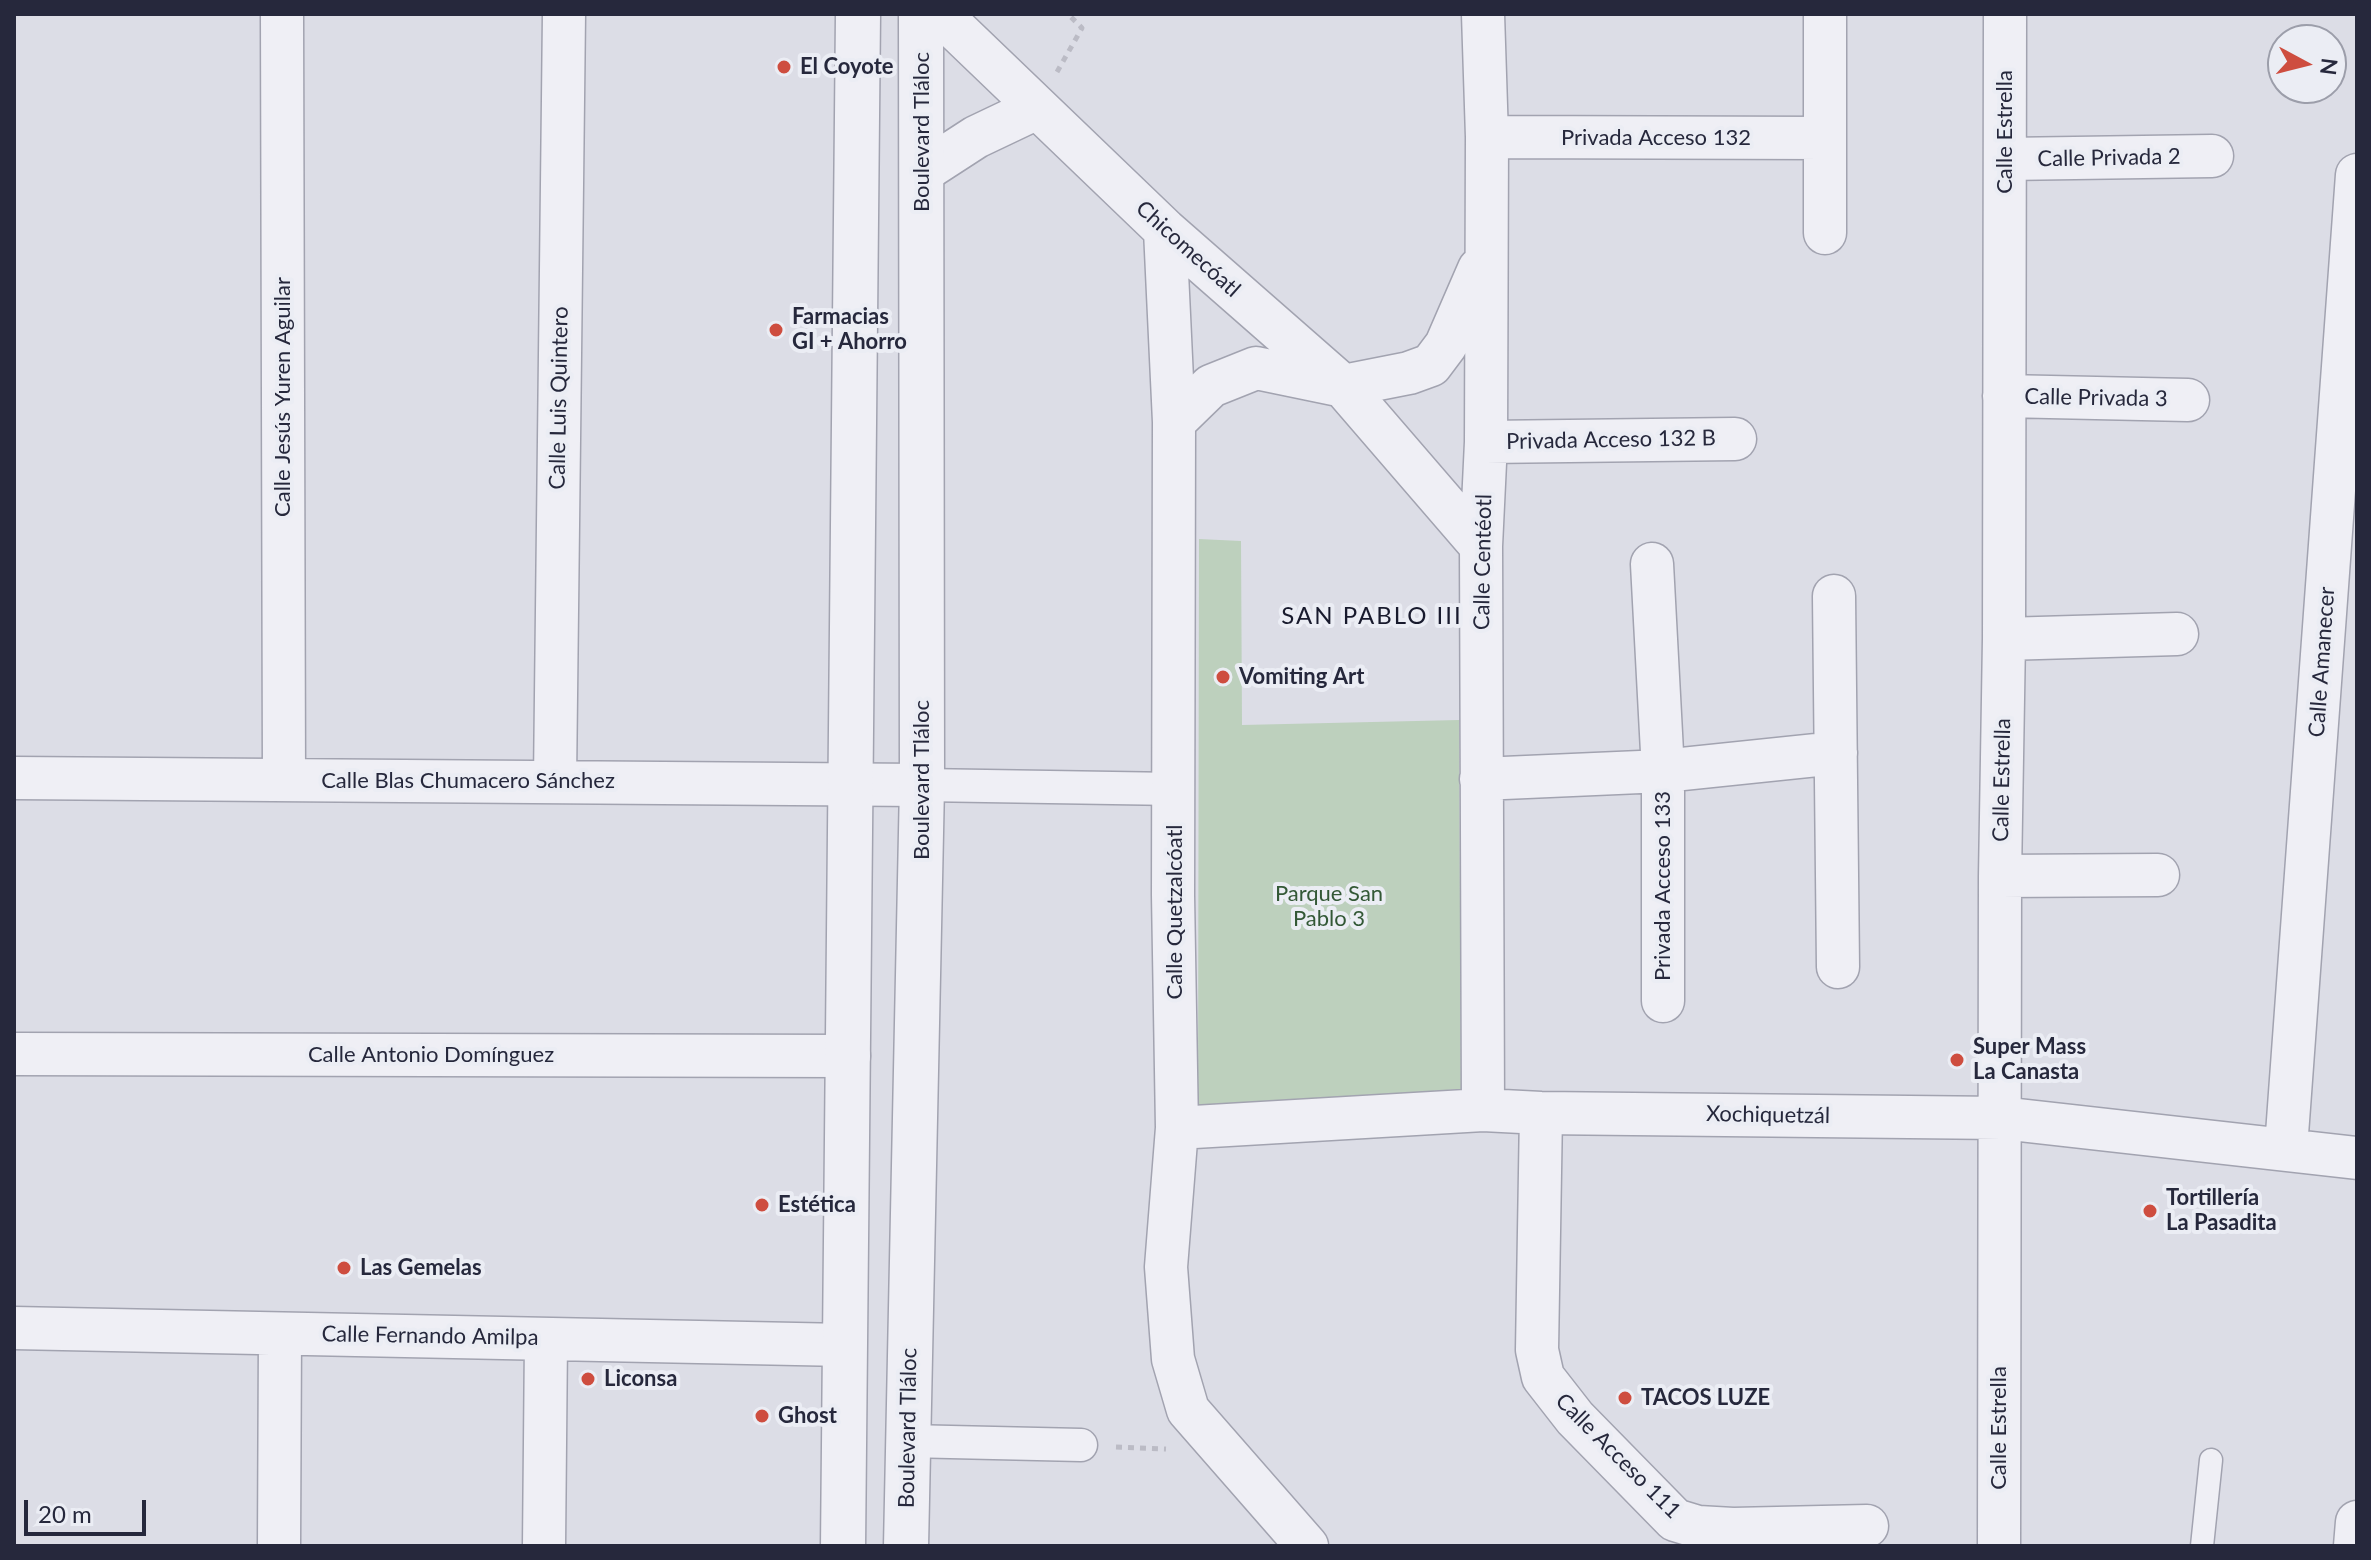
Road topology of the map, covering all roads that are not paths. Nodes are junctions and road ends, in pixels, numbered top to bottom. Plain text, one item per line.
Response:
1 (282, 14) edge
2 (564, 14) edge
3 (858, 14) edge
4 (921, 14) edge
5 (940, 14) edge
6 (1483, 14) edge
7 (1825, 14) edge
8 (2005, 14) edge
9 (1037, 108) junction
10 (1487, 137) junction
11 (1825, 138) junction
12 (2212, 156) dead end
13 (2006, 159) junction
14 (922, 172) junction
15 (2357, 175) edge
16 (1165, 230) junction
17 (1825, 233) dead end
18 (1485, 253) junction
19 (1343, 386) junction
20 (2004, 396) junction
21 (2188, 400) dead end
22 (1174, 422) junction
23 (1735, 439) dead end
24 (1486, 442) junction
25 (1481, 546) junction
26 (1652, 564) dead end
27 (1834, 596) dead end
28 (2177, 634) dead end
29 (2004, 639) junction
30 (1836, 753) junction
31 (1663, 771) junction
32 (14, 778) edge
33 (1481, 779) junction
34 (284, 780) junction
35 (555, 781) junction
36 (851, 784) junction
37 (922, 785) junction
38 (1176, 789) junction
39 (2158, 875) dead end
40 (2000, 876) junction
41 (1838, 967) dead end
42 (1663, 1001) dead end
43 (14, 1054) edge
44 (849, 1056) junction
45 (1483, 1110) junction
46 (1541, 1113) junction
47 (2001, 1118) junction
48 (1177, 1128) junction
49 (2286, 1148) junction
50 (2357, 1158) edge
51 (14, 1328) edge
52 (280, 1334) junction
53 (546, 1339) junction
54 (845, 1345) junction
55 (907, 1441) junction
56 (1081, 1445) road end
57 (2211, 1460) dead end
58 (2357, 1522) edge
59 (1867, 1526) dead end
60 (279, 1546) edge
61 (544, 1546) edge
62 (843, 1546) edge
63 (906, 1546) edge
64 (1307, 1546) edge
65 (1999, 1546) edge
66 (2202, 1546) edge
67 (2355, 1546) edge

1 - 34 street, Calle Jesús Yuren Aguilar
2 - 35 street, Calle Luis Quintero
3 - 36 street
4 - 14 street, Boulevard Tláloc
5 - 9 street, Chicomecóatl
6 - 10 street, Calle Centéotl
7 - 11 street
8 - 13 street, Calle Estrella
9 - 14 street
9 - 16 street, Chicomecóatl
10 - 11 street, Privada Acceso 132
10 - 18 street, Calle Centéotl
11 - 17 street
12 - 13 street, Calle Privada 2
13 - 20 street, Calle Estrella
14 - 37 street, Boulevard Tláloc
15 - 49 street, Calle Amanecer
16 - 19 street, Chicomecóatl
16 - 22 street, Calle Quetzalcóatl
18 - 19 street
18 - 24 street, Calle Centéotl
19 - 22 street
19 - 25 street, Chicomecóatl
20 - 21 street, Calle Privada 3
20 - 29 street, Calle Estrella
22 - 38 street, Calle Quetzalcóatl
23 - 24 street, Privada Acceso 132 B
24 - 25 street, Calle Centéotl
25 - 33 street, Calle Centéotl
26 - 31 street, Privada Acceso 133
27 - 30 street
28 - 29 street
29 - 40 street, Calle Estrella
30 - 31 street, Privada Acceso 133
30 - 41 street
31 - 33 street, Privada Acceso 133
31 - 42 street, Privada Acceso 133
32 - 34 street, Calle Blas Chumacero Sánchez
33 - 45 street, Calle Centéotl
34 - 35 street, Calle Blas Chumacero Sánchez
35 - 36 street, Calle Blas Chumacero Sánchez
36 - 37 street, Calle Blas Chumacero Sánchez
36 - 44 street
37 - 38 street
37 - 55 street, Boulevard Tláloc
38 - 48 street, Calle Quetzalcóatl
39 - 40 street
40 - 47 street, Calle Estrella
43 - 44 street, Calle Antonio Domínguez
44 - 54 street
45 - 46 street, Xochiquetzál
45 - 48 street, Xochiquetzál
46 - 47 street, Xochiquetzál
46 - 59 street, Calle Acceso 111
47 - 49 street, Xochiquetzál
47 - 65 street, Calle Estrella
48 - 64 street, Calle Quetzalcóatl
49 - 50 street, Xochiquetzál
51 - 52 street, Calle Fernando Amilpa
52 - 53 street, Calle Fernando Amilpa
52 - 60 street
53 - 54 street, Calle Fernando Amilpa
53 - 61 street
54 - 62 street
55 - 56 street
55 - 63 street, Boulevard Tláloc
57 - 66 lane
58 - 67 street

